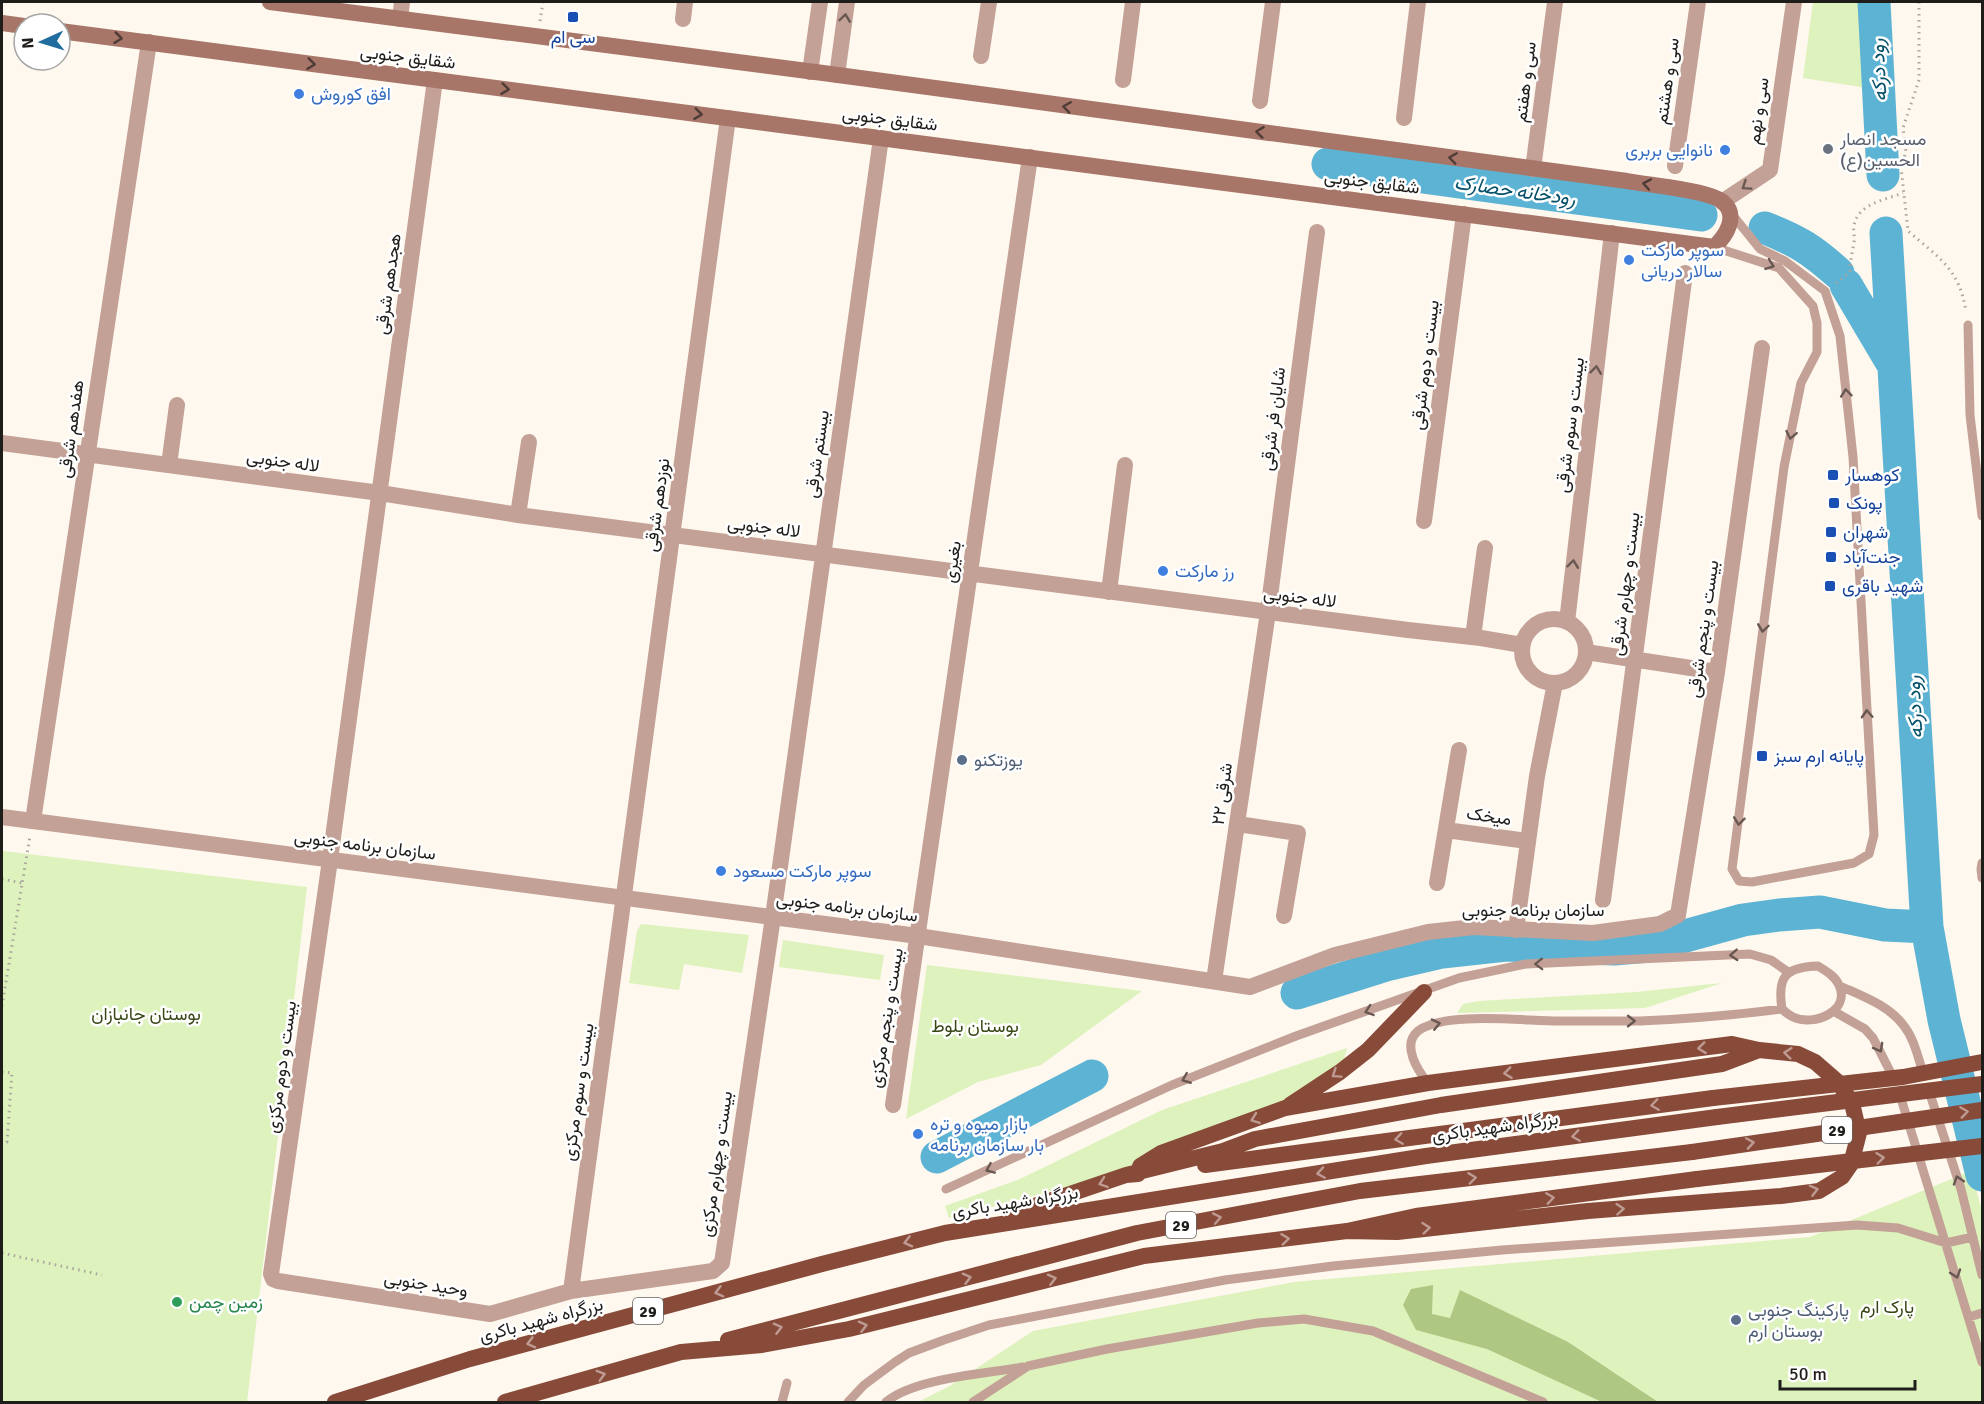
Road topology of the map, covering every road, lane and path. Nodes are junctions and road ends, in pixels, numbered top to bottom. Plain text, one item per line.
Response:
1 (270, 2) edge
2 (402, 2) edge
3 (685, 2) edge
4 (820, 2) edge
5 (847, 2) edge
6 (989, 2) edge
7 (1133, 2) edge
8 (1273, 2) edge
9 (1418, 2) edge
10 (1555, 2) edge
11 (1698, 2) edge
12 (1794, 2) edge
13 (1918, 2) edge
14 (400, 19) junction
15 (683, 20) dead end
16 (72, 32) edge
17 (149, 42) junction
18 (813, 51) junction
19 (840, 56) junction
20 (981, 56) dead end
21 (810, 72) junction
22 (837, 75) junction
23 (435, 80) junction
24 (1123, 80) dead end
25 (1260, 101) dead end
26 (1404, 117) dead end
27 (728, 118) junction
28 (880, 138) junction
29 (1030, 157) junction
30 (1675, 166) dead end
31 (1533, 168) junction
32 (1904, 193) junction
33 (1726, 207) junction
34 (1464, 214) junction
35 (1317, 232) dead end
36 (1612, 233) junction
37 (1714, 247) junction
38 (1685, 273) dead end
39 (1831, 287) dead end
40 (1968, 325) joint
41 (1762, 348) dead end
42 (177, 405) dead end
43 (529, 442) dead end
44 (2, 443) edge
45 (87, 455) junction
46 (169, 465) junction
47 (1125, 465) dead end
48 (380, 494) junction
49 (518, 515) junction
50 (1983, 516) edge
51 (1424, 521) dead end
52 (672, 535) junction
53 (1485, 548) dead end
54 (823, 555) junction
55 (970, 574) junction
56 (1109, 592) junction
57 (1268, 612) junction
58 (1567, 622) junction
59 (1473, 637) junction
60 (1522, 645) junction
61 (1586, 652) junction
62 (1635, 660) junction
63 (1717, 672) junction
64 (1555, 684) junction
65 (1458, 750) dead end
66 (2, 817) edge
67 (33, 821) junction
68 (1238, 824) junction
69 (1446, 830) junction
70 (1527, 842) junction
71 (330, 860) junction
72 (1983, 863) edge
73 (1983, 878) edge
74 (2, 879) edge
75 (22, 883) junction
76 (1437, 883) dead end
77 (624, 898) junction
78 (1603, 900) dead end
79 (1678, 915) joint
80 (1284, 916) dead end
81 (773, 917) junction
82 (1516, 930) junction
83 (918, 936) junction
84 (1788, 972) junction
85 (1214, 981) junction
86 (1840, 986) junction
87 (1424, 992) junction
88 (2, 1006) edge
89 (1782, 1009) junction
90 (1835, 1012) junction
91 (1759, 1050) junction
92 (1983, 1062) edge
93 (2, 1072) edge
94 (1428, 1083) junction
95 (1983, 1084) edge
96 (893, 1105) dead end
97 (1285, 1108) junction
98 (1983, 1110) edge
99 (2, 1141) edge
100 (1983, 1146) edge
101 (1126, 1175) junction
102 (946, 1189) dead end
103 (965, 1230) junction
104 (1347, 1231) junction
105 (1973, 1237) junction
106 (1946, 1243) junction
107 (2, 1253) edge
108 (102, 1275) dead end
109 (1983, 1275) edge
110 (273, 1279) joint
111 (571, 1291) junction
112 (1983, 1313) edge
113 (1969, 1317) junction
114 (681, 1352) junction
115 (1983, 1362) edge
116 (1028, 1366) junction
117 (787, 1383) dead end
118 (334, 1402) edge
119 (505, 1402) edge
120 (782, 1402) edge
121 (848, 1402) edge
122 (886, 1402) edge
123 (973, 1402) edge
124 (1543, 1402) edge

1 - 14 main road, شقایق جنوبی
2 - 14 street
3 - 15 street
4 - 18 street
19 -> 5 street
6 - 20 street
7 - 24 street
8 - 25 street
9 - 26 street
10 - 31 street, سی و هفتم
11 - 30 street, سی و هشتم
12 -> 33 street, سی و نهم
13 - 32 path
14 - 21 main road, شقایق جنوبی
16 -> 17 main road, شقایق جنوبی
17 -> 23 main road, شقایق جنوبی
17 - 45 street, هفدهم شرقی
18 - 19 street
18 - 21 street
19 - 22 street
21 - 22 main road, شقایق جنوبی
31 -> 22 main road, شقایق جنوبی
23 -> 27 main road, شقایق جنوبی
23 - 48 street, هجدهم شرقی
27 - 28 main road, شقایق جنوبی
27 - 52 street, نوزدهم شرقی
28 - 29 main road, شقایق جنوبی
28 - 54 street, بیستم شرقی
29 - 34 main road, شقایق جنوبی
29 - 55 street, بغیری
33 -> 31 main road, شقایق جنوبی
32 - 39 path
32 - 40 path
33 - 37 main road
37 -> 33 lane
34 - 36 main road, شقایق جنوبی
34 - 51 street, بیست و دوم شرقی
35 - 57 street, شایان فر شرقی
36 - 37 main road, شقایق جنوبی
58 -> 36 street, بیست و سوم شرقی
38 - 62 street, بیست و چهارم شرقی
40 - 50 lane
41 - 63 street, بیست و پنجم شرقی
42 - 46 street
43 - 49 street
44 - 45 street, لاله جنوبی
45 - 46 street, لاله جنوبی
45 - 67 street, هفدهم شرقی
46 - 48 street, لاله جنوبی
47 - 56 street
48 - 49 street, لاله جنوبی
48 - 71 street, هجدهم شرقی
49 - 52 street, لاله جنوبی
52 - 54 street, لاله جنوبی
52 - 77 street, نوزدهم شرقی
53 - 59 street
54 - 55 street, لاله جنوبی
54 - 81 street, بیستم شرقی
55 - 56 street, لاله جنوبی
55 - 83 street, بغیری
56 - 57 street, لاله جنوبی
57 - 59 street, لاله جنوبی
57 - 68 street, ۲۲ شرقی
58 - 60 street
58 - 61 street
59 - 60 street, لاله جنوبی
60 - 64 street
61 - 62 street
61 - 64 street
62 - 63 street
62 - 78 street, بیست و چهارم شرقی
63 - 79 street, بیست و پنجم شرقی
64 - 70 street
65 - 69 street, میخک
66 - 67 street, سازمان برنامه جنوبی
67 - 71 street, سازمان برنامه جنوبی
67 - 75 path
68 - 80 street
68 - 85 street, ۲۲ شرقی
69 - 70 street, میخک
69 - 76 street, میخک
70 - 82 street
71 - 77 street, سازمان برنامه جنوبی
71 - 110 street, بیست و دوم مرکزی
72 - 73 lane
74 - 75 path
75 - 88 path
77 - 81 street, سازمان برنامه جنوبی
77 - 111 street, بیست و سوم مرکزی
79 - 82 street, سازمان برنامه جنوبی
81 - 83 street, سازمان برنامه جنوبی
81 - 111 street, بیست و چهارم مرکزی
82 - 85 street, سازمان برنامه جنوبی
83 - 85 street, سازمان برنامه جنوبی
83 - 96 street, بیست و پنجم مرکزی
84 - 86 lane
84 -> 87 lane
84 - 89 lane
86 - 90 lane
105 -> 86 lane
87 -> 97 highway
87 -> 102 lane
89 - 90 lane
94 -> 89 lane
90 -> 106 lane
91 -> 94 highway
91 - 101 highway
104 -> 91 highway
92 -> 101 highway, 29, bridge
93 - 99 path
94 - 97 highway
95 -> 103 highway, بزرگراه شهید باکری / 29, bridge
97 -> 101 highway
114 -> 98 highway, 29, bridge
104 -> 100 highway, 29, bridge
101 -> 103 highway, 29
103 -> 118 highway, بزرگراه شهید باکری / 29
114 -> 104 highway, 29
105 - 106 lane
105 - 109 lane
106 -> 113 lane
106 - 121 lane
107 - 108 path
110 - 111 street, وحید جنوبی
112 - 113 lane
113 - 115 lane
119 -> 114 highway, 29
116 - 122 lane
116 - 123 lane
116 - 124 lane
117 - 120 lane

